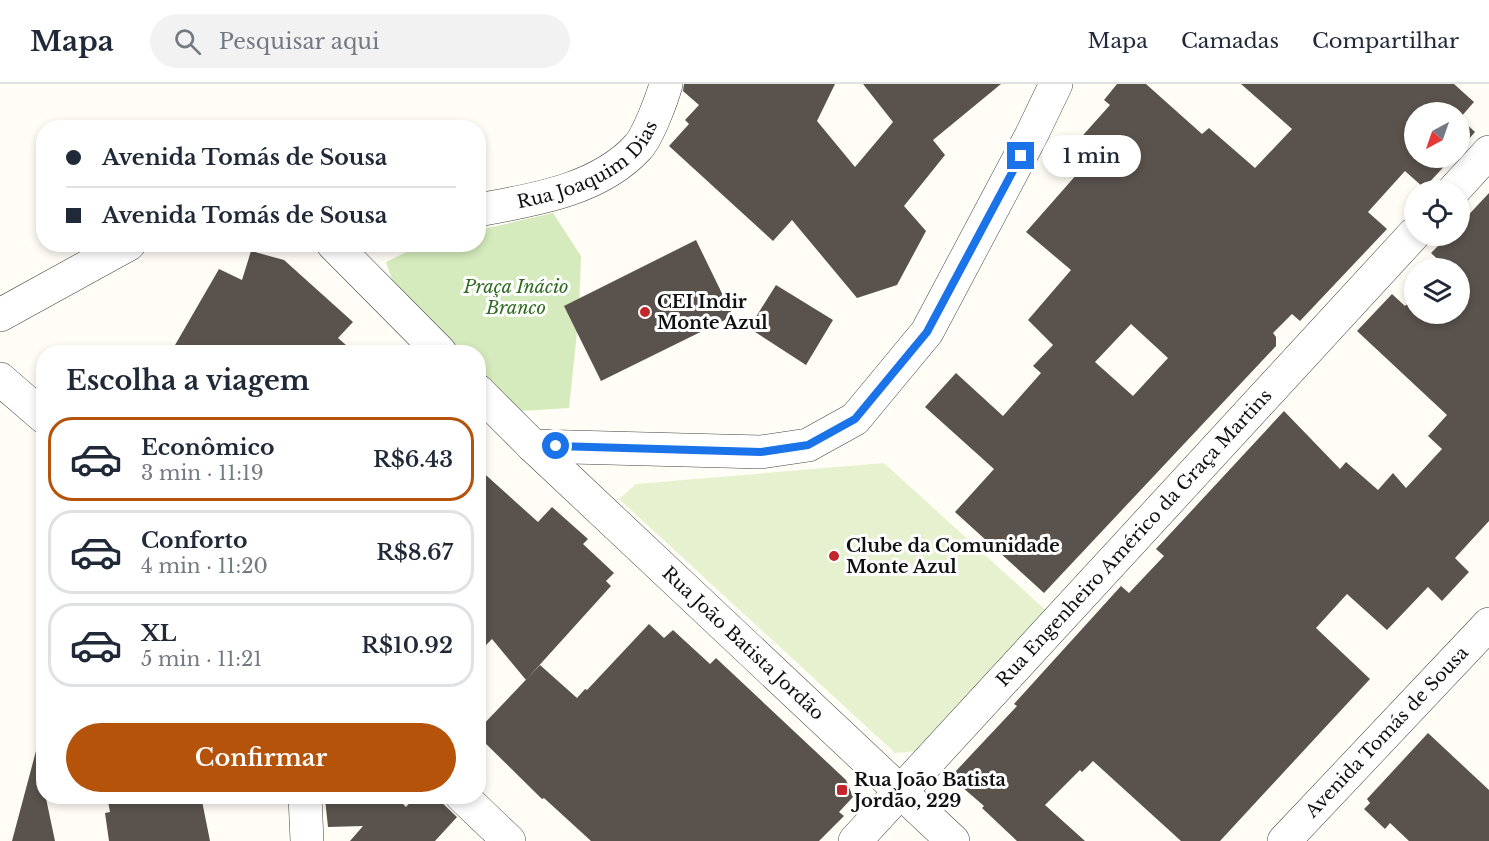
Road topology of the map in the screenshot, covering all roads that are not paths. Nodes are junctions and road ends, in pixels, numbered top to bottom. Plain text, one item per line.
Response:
1 (666, 84) edge
2 (1056, 84) edge
3 (1489, 152) edge
4 (1463, 180) edge
5 (486, 208) edge
6 (1404, 245) edge
7 (114, 252) edge
8 (341, 252) edge
9 (0, 315) edge
10 (433, 345) edge
11 (0, 379) edge
12 (486, 399) edge
13 (36, 410) edge
14 (533, 446) junction
15 (1489, 624) edge
16 (902, 792) junction
17 (305, 804) edge
18 (470, 804) edge
19 (307, 841) edge
20 (509, 841) edge
21 (855, 841) edge
22 (953, 841) edge
23 (1284, 841) edge

1 - 5 street, Rua Joaquim Dias
2 - 14 street
3 - 4 street
6 - 16 street, Rua Engenheiro Américo da Graça Martins
7 - 9 street
8 - 10 street
11 - 13 street
12 - 14 street
14 - 16 street, Rua João Batista Jordão
15 - 23 street, Avenida Tomás de Sousa
16 - 21 street, Rua Engenheiro Américo da Graça Martins
16 - 22 street, Rua João Batista Jordão
17 - 19 street
18 - 20 street

